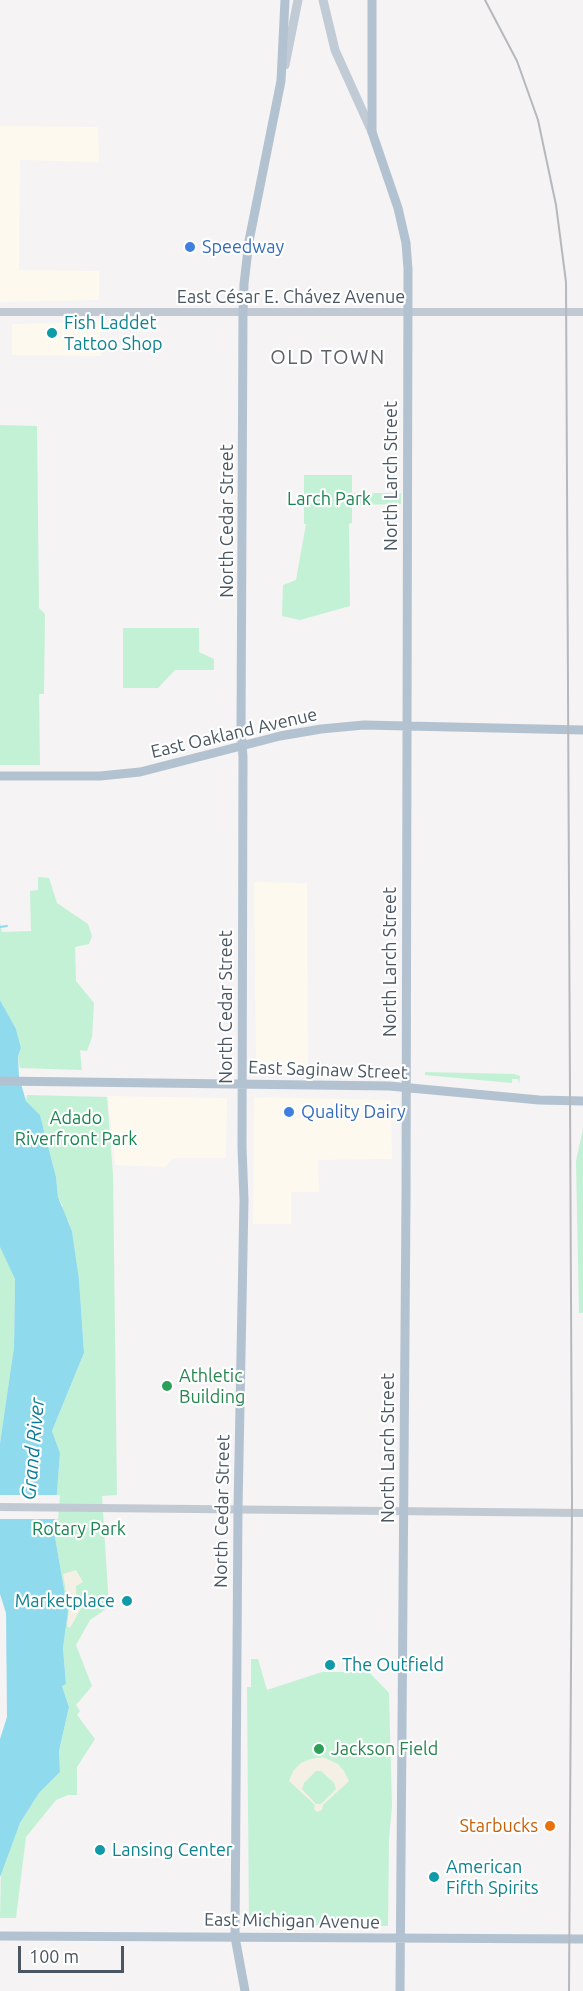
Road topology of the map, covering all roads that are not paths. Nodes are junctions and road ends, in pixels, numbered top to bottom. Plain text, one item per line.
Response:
1 (285, 0) edge
2 (298, 0) edge
3 (322, 0) edge
4 (372, 0) edge
5 (281, 81) junction
6 (372, 132) junction
7 (408, 311) junction
8 (0, 312) edge
9 (243, 312) junction
10 (583, 312) edge
11 (407, 725) junction
12 (583, 730) edge
13 (243, 745) junction
14 (0, 776) edge
15 (0, 1081) edge
16 (243, 1084) junction
17 (406, 1087) junction
18 (583, 1101) edge
19 (0, 1507) edge
20 (238, 1509) junction
21 (404, 1512) junction
22 (583, 1513) edge
23 (1, 1936) edge
24 (235, 1937) junction
25 (401, 1939) junction
26 (583, 1939) edge
27 (244, 1991) edge
28 (400, 1991) edge

1 - 5 main road, North Cedar Street
2 - 5 main road
3 - 6 main road, North Larch Street
4 - 6 main road
5 - 9 main road, North Cedar Street
6 - 7 main road, North Larch Street
7 - 9 street, East César E. Chávez Avenue
7 - 10 street, East César E. Chávez Avenue
7 - 11 main road, North Larch Street
8 - 9 street, East César E. Chávez Avenue
9 - 13 main road, North Cedar Street
11 - 12 main road, East Oakland Avenue
11 - 13 main road, East Oakland Avenue
11 - 17 main road, North Larch Street
13 - 14 main road, East Oakland Avenue
13 - 16 main road, North Cedar Street
15 - 16 main road, East Saginaw Street
16 - 17 main road, East Saginaw Street
16 - 20 main road, North Cedar Street
17 - 18 main road, East Saginaw Street
17 - 21 main road, North Larch Street
19 - 20 street
20 - 21 street
20 - 24 main road, North Cedar Street
21 - 22 street
21 - 25 main road, North Larch Street
23 - 24 main road, East Michigan Avenue
24 - 25 main road, East Michigan Avenue
24 - 27 main road, North Cedar Street
25 - 26 main road, East Michigan Avenue
25 - 28 main road, North Larch Street

